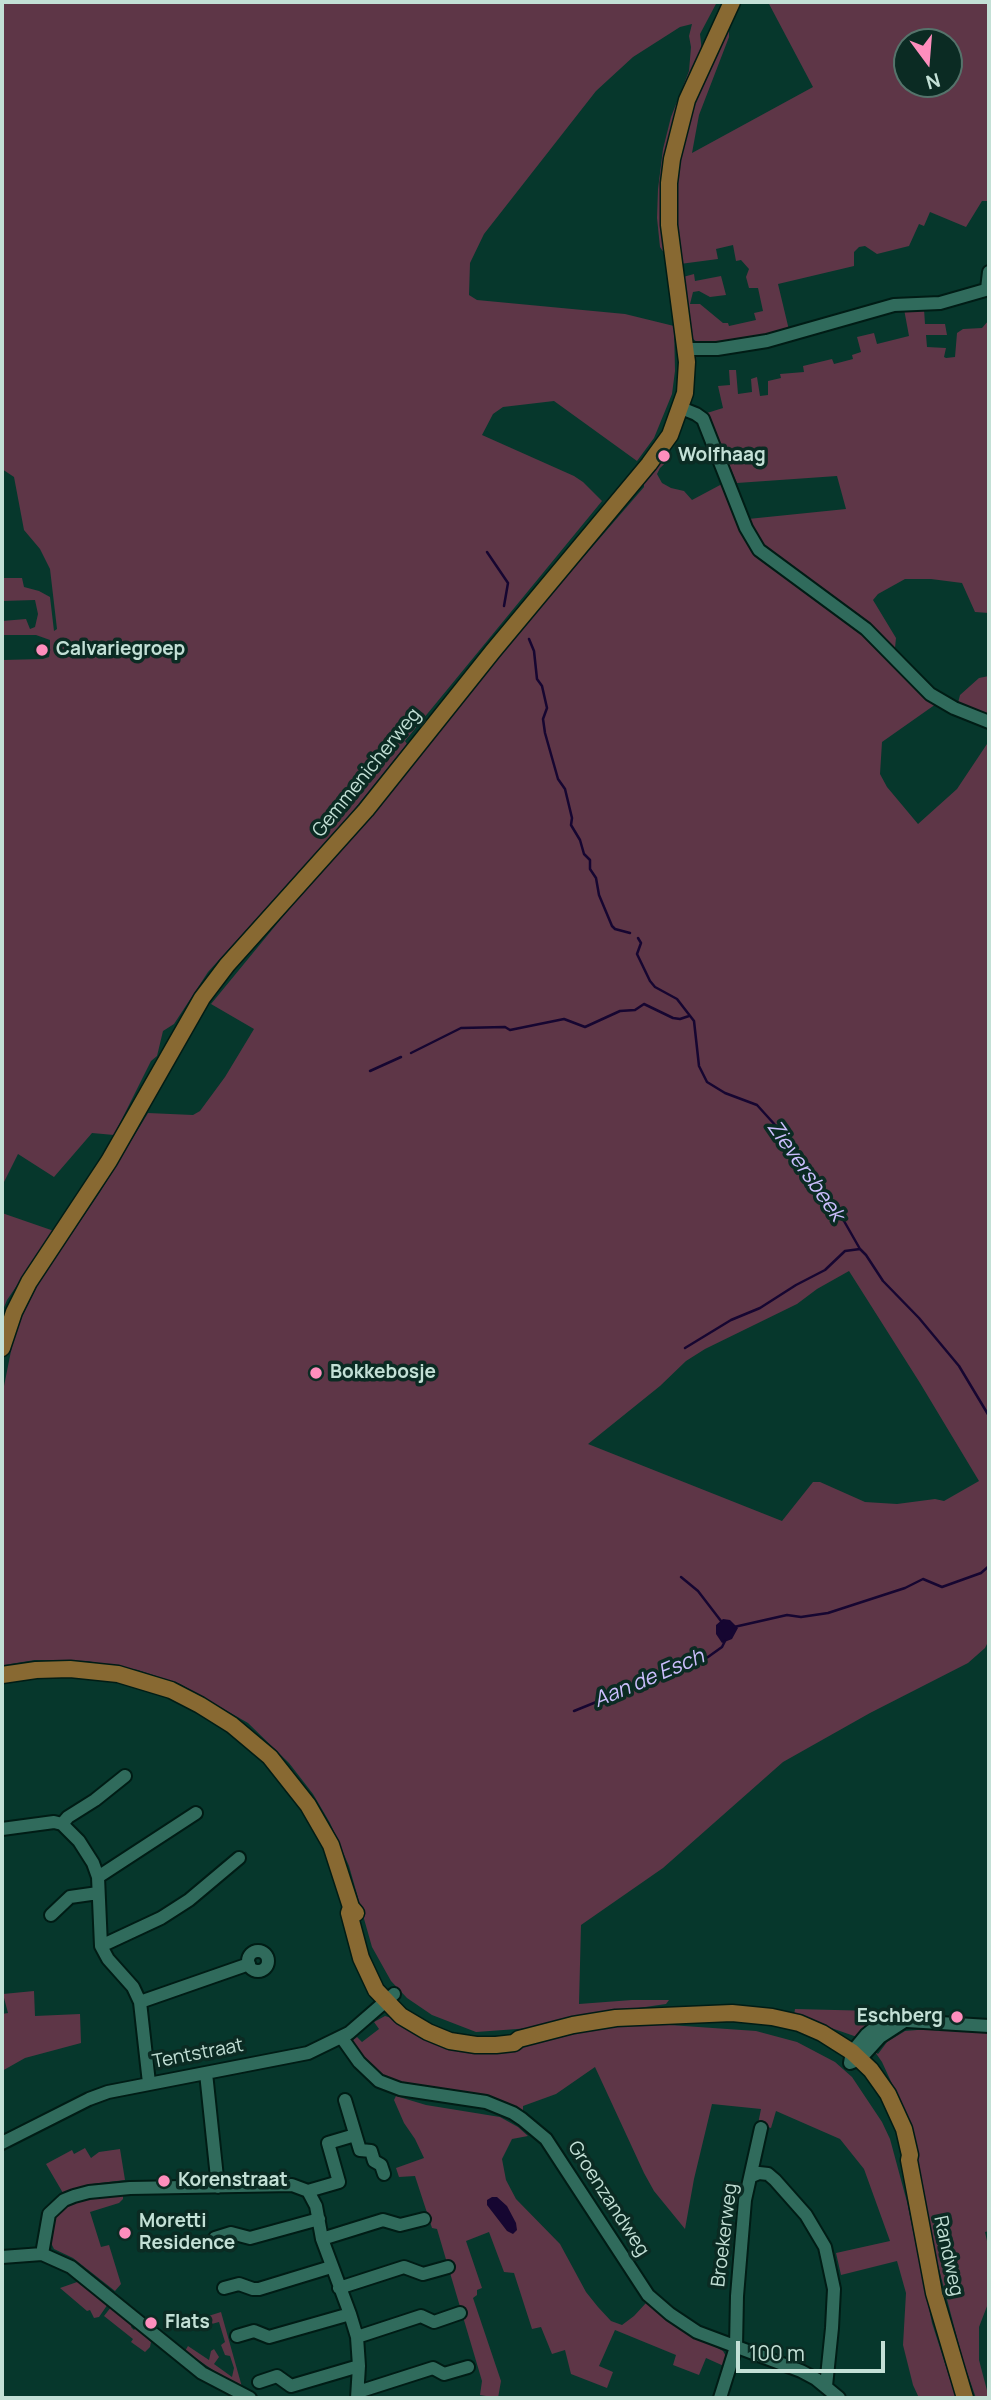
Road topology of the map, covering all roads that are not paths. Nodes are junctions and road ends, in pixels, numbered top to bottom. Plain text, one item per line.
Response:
1 (732, 2) edge
2 (989, 272) edge
3 (988, 289) edge
4 (686, 349) junction
5 (681, 408) junction
6 (989, 722) edge
7 (2, 1348) edge
8 (2, 1675) edge
9 (125, 1776) dead end
10 (196, 1813) dead end
11 (62, 1824) junction
12 (2, 1829) edge
13 (239, 1858) dead end
14 (98, 1877) junction
15 (99, 1893) junction
16 (51, 1915) dead end
17 (101, 1946) junction
18 (249, 1964) dead end
19 (390, 1998) junction
20 (140, 2003) junction
21 (989, 2026) edge
22 (342, 2038) junction
23 (854, 2058) junction
24 (206, 2073) junction
25 (149, 2083) junction
26 (345, 2101) dead end
27 (761, 2128) dead end
28 (355, 2135) junction
29 (2, 2143) edge
30 (384, 2174) dead end
31 (752, 2176) junction
32 (218, 2187) junction
33 (307, 2191) junction
34 (319, 2219) junction
35 (424, 2219) dead end
36 (215, 2238) dead end
37 (322, 2239) junction
38 (42, 2254) junction
39 (2, 2257) edge
40 (331, 2267) junction
41 (448, 2267) dead end
42 (224, 2288) dead end
43 (339, 2288) junction
44 (460, 2313) dead end
45 (350, 2314) junction
46 (237, 2336) dead end
47 (357, 2337) junction
48 (736, 2347) junction
49 (359, 2366) junction
50 (468, 2367) dead end
51 (259, 2382) dead end
52 (826, 2386) junction
53 (358, 2395) edge
54 (250, 2398) edge
55 (720, 2398) edge
56 (839, 2398) edge
57 (965, 2398) edge

1 - 4 main road, Gemmenicherweg
2 - 3 street
3 - 4 street
4 - 5 main road, Gemmenicherweg
5 - 6 street
5 - 7 main road, Gemmenicherweg
8 - 19 main road, Randweg
9 - 11 street
10 - 14 street
11 - 12 street
11 - 14 street
13 - 17 street
14 - 15 street
15 - 16 street
15 - 17 street
17 - 20 street
18 - 20 street
19 - 22 street, Tentstraat
19 - 23 main road, Randweg
20 - 25 street
21 - 23 street
22 - 24 street, Tentstraat
22 - 48 street, Groenzandweg
23 - 57 main road, Randweg
24 - 25 street, Tentstraat
24 - 32 street
25 - 29 street, Tentstraat
26 - 28 street
27 - 31 street, Broekerweg
28 - 30 street
28 - 33 street
31 - 48 street, Broekerweg
31 - 52 street
32 - 33 street
32 - 38 street
33 - 34 street
34 - 36 street
34 - 37 street
35 - 37 street
37 - 40 street
38 - 39 street
38 - 54 street
40 - 42 street
40 - 43 street
41 - 43 street
43 - 45 street
44 - 47 street
45 - 46 street
45 - 47 street
47 - 49 street
48 - 52 street, Groenzandweg
48 - 55 street, Broekerweg
49 - 51 street
49 - 53 street
50 - 53 street
52 - 56 street, Groenzandweg

